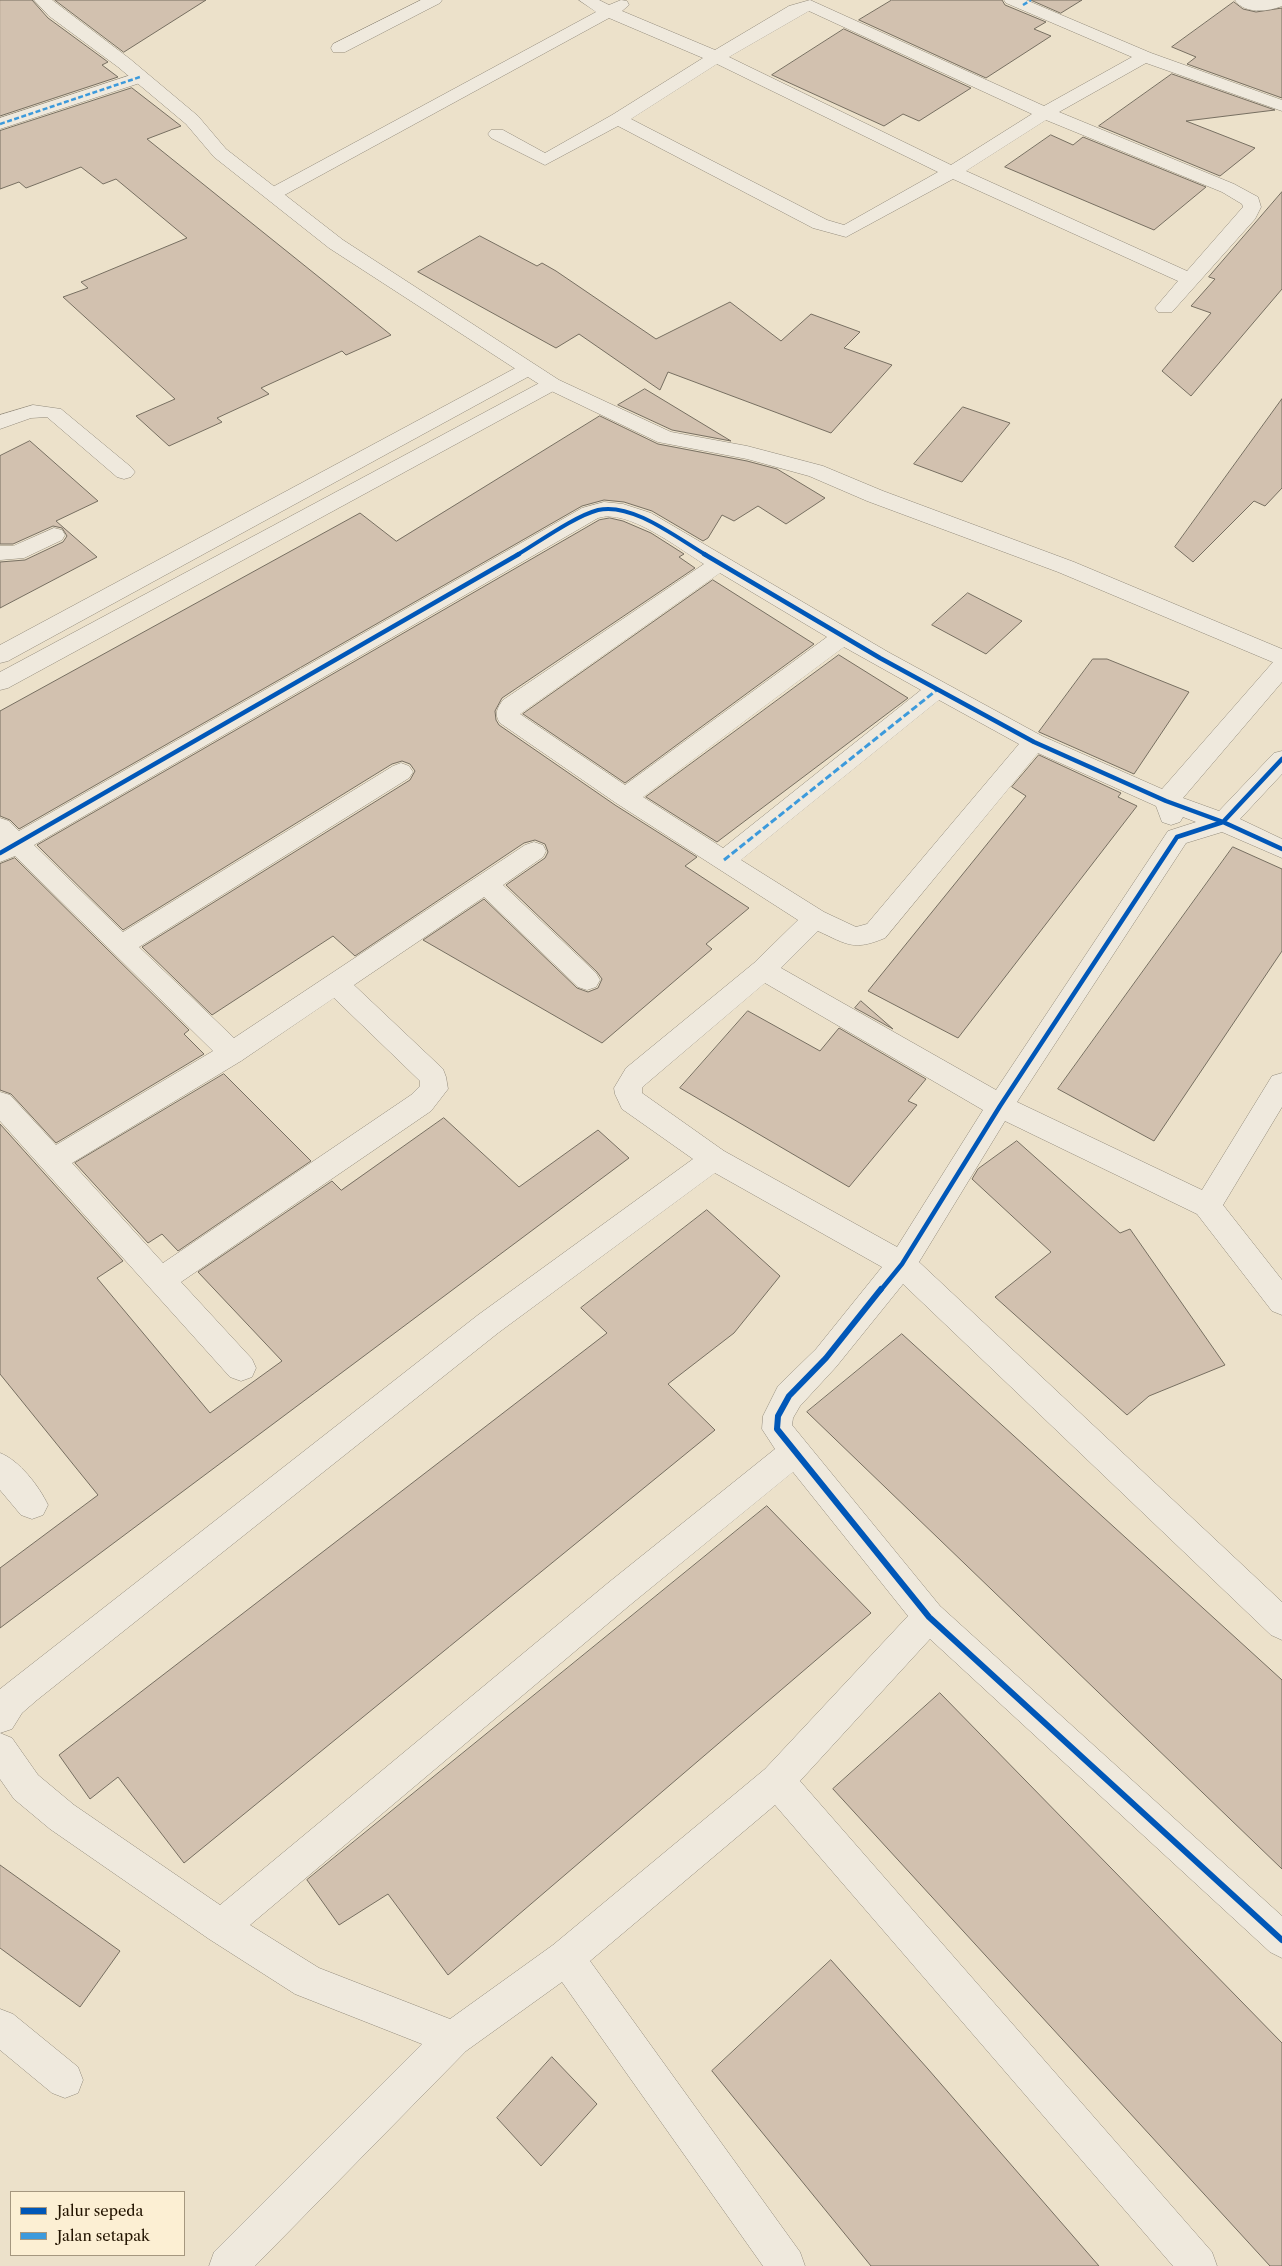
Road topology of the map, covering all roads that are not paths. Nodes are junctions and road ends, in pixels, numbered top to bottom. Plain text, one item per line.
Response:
1 (42, 0) edge
2 (434, 0) edge
3 (587, 0) edge
4 (630, 0) edge
5 (1243, 0) edge
6 (1281, 0) edge
7 (1022, 2) edge
8 (608, 12) junction
9 (340, 48) dead end
10 (716, 56) junction
11 (1145, 57) junction
12 (140, 76) junction
13 (1282, 106) edge
14 (1045, 113) junction
15 (618, 119) junction
16 (0, 124) edge
17 (497, 134) dead end
18 (952, 172) junction
19 (273, 194) junction
20 (1189, 279) junction
21 (1165, 308) dead end
22 (528, 369) junction
23 (552, 384) junction
24 (0, 423) edge
25 (124, 472) dead end
26 (324, 482) junction
27 (339, 498) junction
28 (54, 535) dead end
29 (0, 552) edge
30 (720, 563) junction
31 (843, 636) junction
32 (3, 650) edge
33 (1282, 658) edge
34 (1282, 666) edge
35 (0, 682) edge
36 (938, 689) junction
37 (1034, 742) junction
38 (1282, 759) edge
39 (401, 772) dead end
40 (625, 797) junction
41 (1166, 801) junction
42 (1222, 822) junction
43 (1177, 837) junction
44 (6, 841) edge
45 (1282, 849) edge
46 (534, 851) dead end
47 (724, 860) junction
48 (485, 883) junction
49 (815, 919) junction
50 (122, 945) junction
51 (763, 970) junction
52 (587, 980) dead end
53 (336, 984) junction
54 (232, 1053) junction
55 (1282, 1084) edge
56 (0, 1102) edge
57 (1000, 1106) junction
58 (714, 1159) junction
59 (53, 1161) junction
60 (1207, 1206) junction
61 (902, 1264) junction
62 (161, 1280) junction
63 (1282, 1302) edge
64 (241, 1368) dead end
65 (796, 1451) junction
66 (0, 1467) edge
67 (32, 1505) dead end
68 (929, 1617) junction
69 (1282, 1624) edge
70 (0, 1717) edge
71 (0, 1750) edge
72 (777, 1781) junction
73 (221, 1927) junction
74 (1282, 1940) edge
75 (566, 1958) junction
76 (0, 2026) edge
77 (453, 2038) junction
78 (66, 2080) dead end
79 (228, 2266) edge
80 (786, 2266) edge
81 (1198, 2266) edge

1 - 12 street
2 - 9 street
3 - 8 street
4 - 8 street
5 - 6 street
7 - 11 street
8 - 10 street
8 - 19 street
10 - 14 street
10 - 15 street
10 - 18 street
11 - 13 street
11 - 14 street
12 - 16 street
12 - 19 street
14 - 18 street
14 - 20 street
15 - 17 street
15 - 18 street
18 - 20 street
19 - 22 street
20 - 21 street
22 - 23 street
22 - 26 street
23 - 27 street
23 - 33 street
24 - 25 street
26 - 27 street
26 - 32 street
27 - 35 street
28 - 29 street
30 - 31 street
30 - 40 street
30 - 44 street
31 - 36 street
31 - 40 street
34 - 41 street
36 - 37 street
36 - 47 street
37 - 41 street
37 - 49 street
38 - 42 street
39 - 50 street
40 - 47 street
41 - 42 street
41 - 43 street
42 - 43 street
42 - 45 street
43 - 57 street
44 - 50 street
46 - 48 street
47 - 49 street
48 - 52 street
48 - 53 street
49 - 51 street
50 - 54 street
51 - 57 street
51 - 58 street
53 - 54 street
53 - 62 street
54 - 59 street
55 - 60 street
56 - 59 street
57 - 60 street
57 - 61 street
58 - 61 street
58 - 70 street
59 - 62 street
60 - 63 street
61 - 65 street
61 - 69 street
62 - 64 street
65 - 68 street
65 - 73 street
66 - 67 street
68 - 72 street
68 - 74 street
71 - 73 street
72 - 75 street
72 - 81 street
73 - 77 street
75 - 77 street
75 - 80 street
76 - 78 street
77 - 79 street

